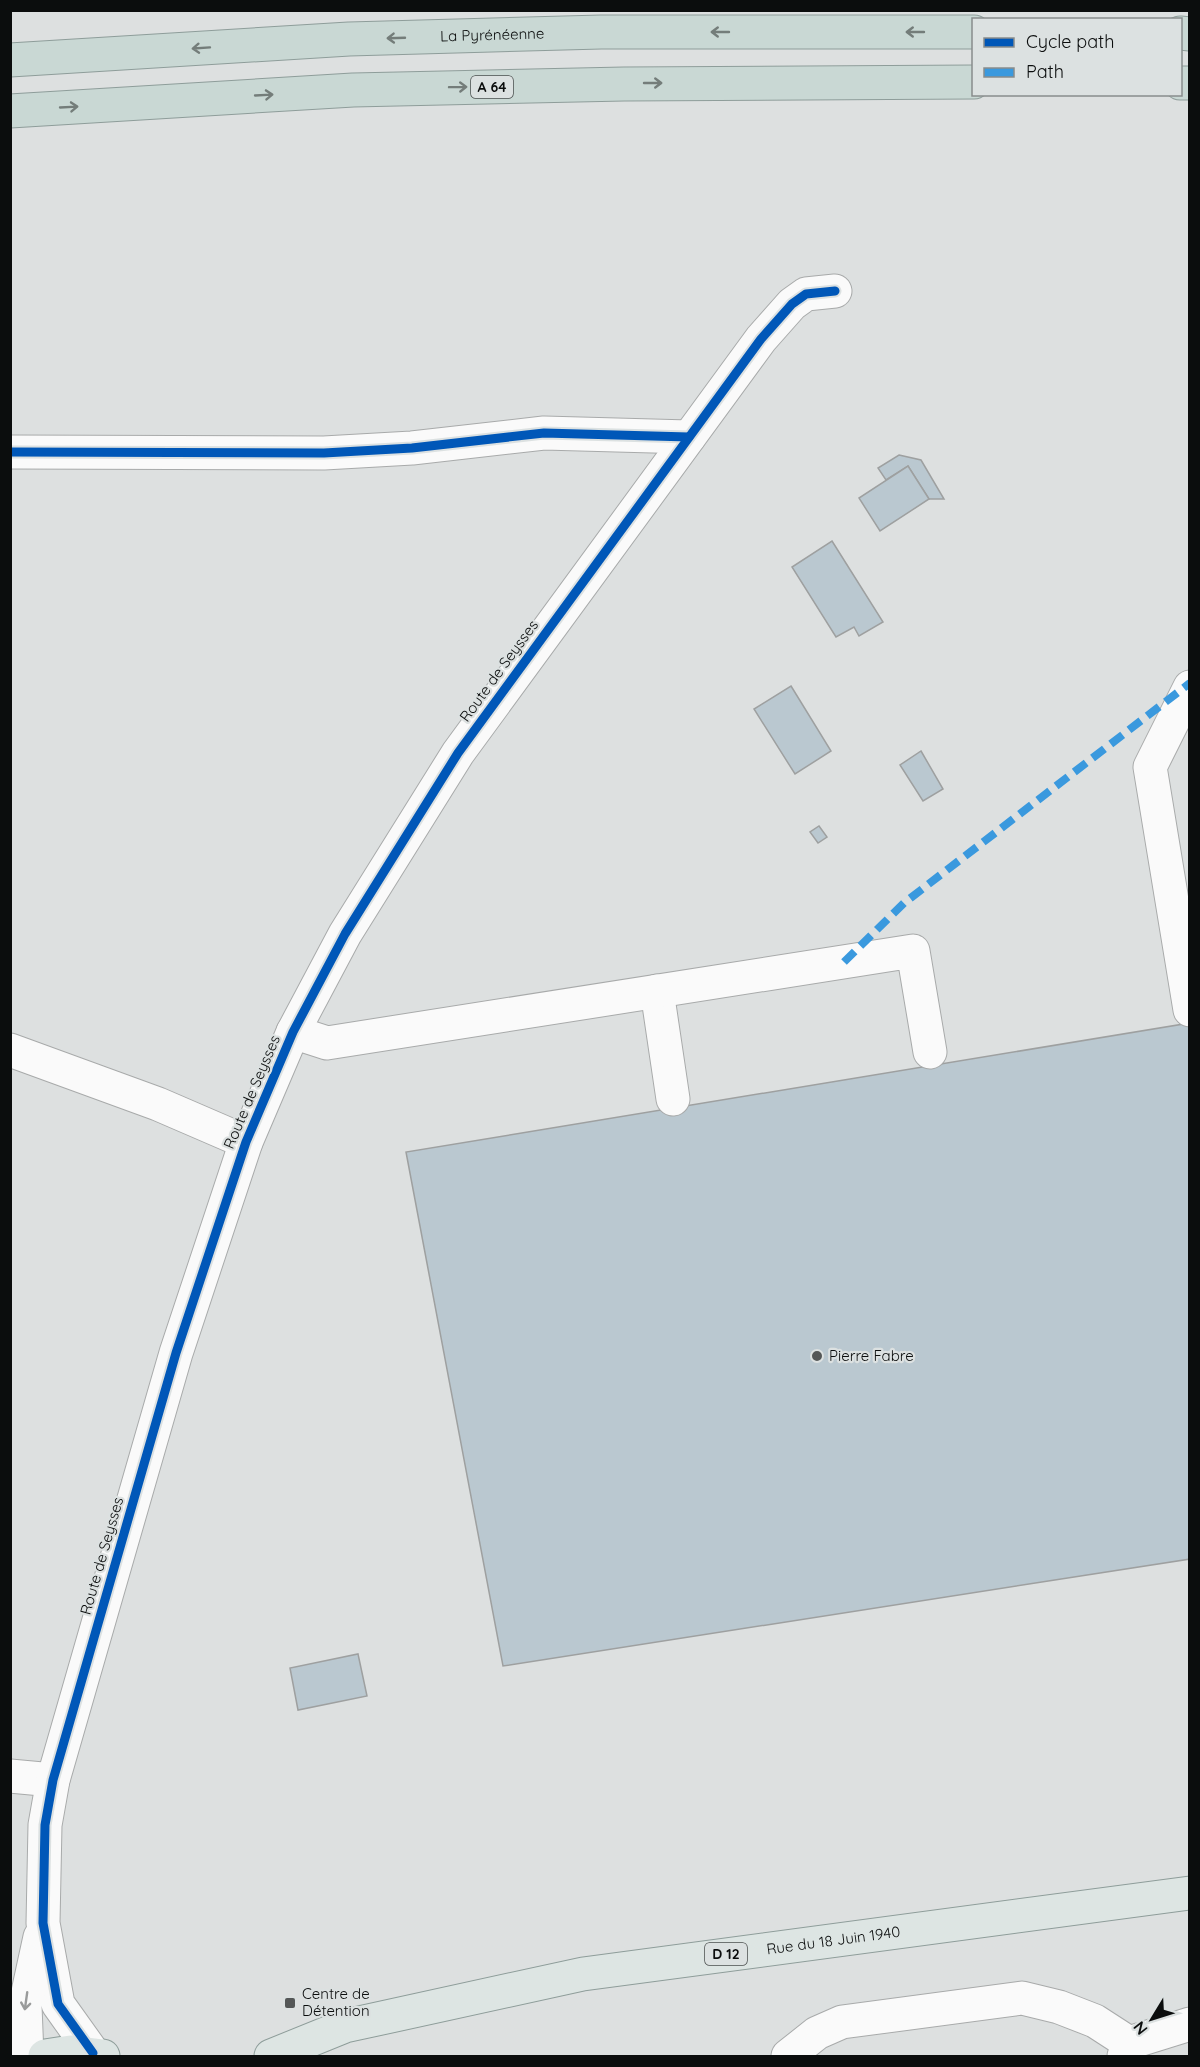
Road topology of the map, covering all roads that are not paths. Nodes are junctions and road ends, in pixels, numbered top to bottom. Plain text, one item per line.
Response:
1 (972, 32) edge
2 (10, 60) edge
3 (972, 82) edge
4 (10, 111) edge
5 (835, 291) dead end
6 (689, 437) junction
7 (10, 452) edge
8 (1190, 687) edge
9 (657, 991) junction
10 (1190, 1010) edge
11 (293, 1032) junction
12 (10, 1050) edge
13 (930, 1052) dead end
14 (673, 1100) dead end
15 (246, 1142) junction
16 (10, 1776) edge
17 (52, 1780) junction
18 (1190, 1893) edge
19 (43, 1923) junction
20 (1190, 2024) edge
21 (1126, 2050) edge
22 (98, 2055) edge
23 (27, 2056) edge
24 (45, 2056) edge
25 (271, 2056) edge
26 (788, 2056) edge

1 -> 2 highway, La Pyrénéenne
4 -> 3 highway, A 64
5 - 6 street, Route de Seysses
6 - 7 street
6 - 11 street, Route de Seysses
8 - 10 street
9 - 11 street
9 - 13 street
9 - 14 street
11 - 15 street, Route de Seysses
12 - 15 street
15 - 17 street, Route de Seysses
16 - 17 street
17 - 19 street, Route de Seysses
18 - 25 main road, Rue du 18 Juin 1940 / D 12
19 - 22 street, Route de Seysses
19 -> 23 street, Route de Seysses
20 - 21 street
21 - 26 street
22 - 24 main road

